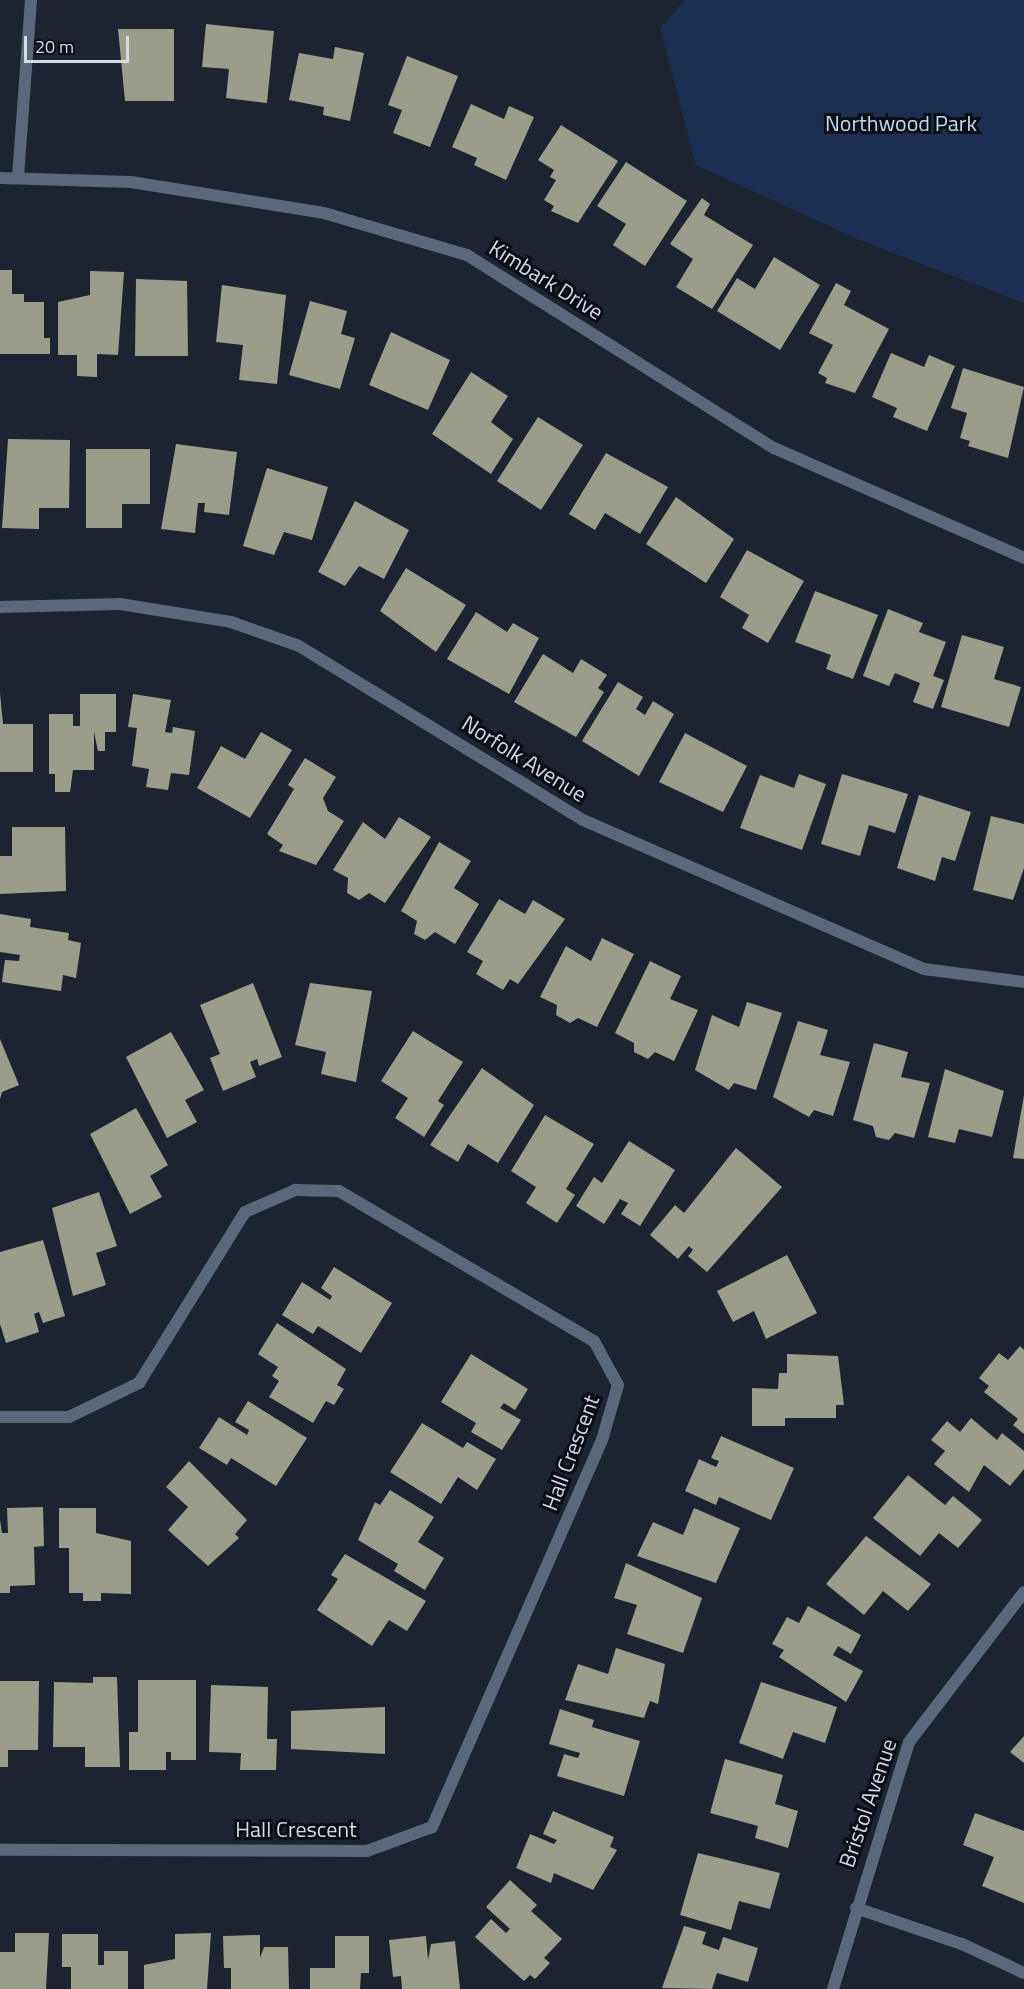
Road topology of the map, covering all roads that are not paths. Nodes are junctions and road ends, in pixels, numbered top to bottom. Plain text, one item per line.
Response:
1 (31, 0) edge
2 (18, 177) junction
3 (0, 178) edge
4 (1024, 558) edge
5 (0, 607) edge
6 (1024, 982) edge
7 (0, 1417) edge
8 (1024, 1592) edge
9 (0, 1850) edge
10 (856, 1908) junction
11 (1024, 1973) edge
12 (833, 1989) edge

1 - 2 street
2 - 3 street, Kimbark Drive
2 - 4 street, Kimbark Drive
5 - 6 street, Norfolk Avenue
7 - 9 street, Hall Crescent
8 - 10 street, Bristol Avenue
10 - 11 street
10 - 12 street, Bristol Avenue

